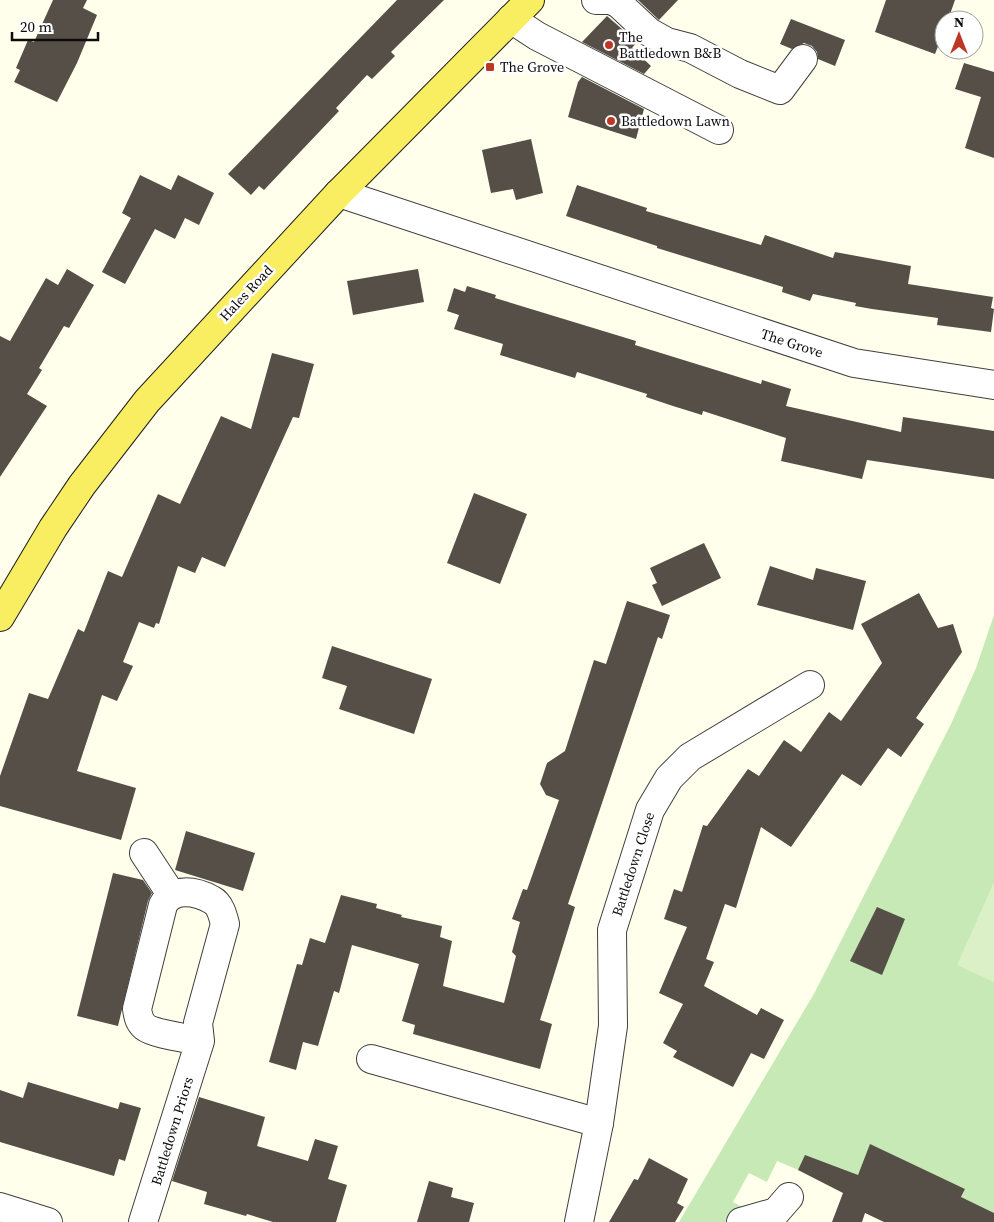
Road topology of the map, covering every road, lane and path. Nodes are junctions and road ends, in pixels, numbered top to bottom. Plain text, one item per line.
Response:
1 (530, 0) edge
2 (596, 0) edge
3 (511, 19) junction
4 (803, 59) dead end
5 (719, 130) dead end
6 (339, 193) junction
7 (994, 384) edge
8 (0, 617) edge
9 (810, 685) dead end
10 (144, 853) dead end
11 (171, 894) junction
12 (200, 1041) junction
13 (371, 1059) dead end
14 (599, 1123) junction
15 (789, 1196) dead end
16 (0, 1207) edge
17 (48, 1222) edge
18 (143, 1222) edge
19 (579, 1222) edge
20 (741, 1222) edge

1 - 3 main road, Hales Road
2 - 4 street
3 - 5 street
3 - 6 main road, Hales Road
6 - 7 street, The Grove
6 - 8 main road, Hales Road
9 - 14 street, Battledown Close
10 - 11 street
11 - 12 street, Battledown Priors
11 - 12 street
12 - 18 street, Battledown Priors
13 - 14 street
14 - 19 street, Battledown Close
15 - 20 street
16 - 17 street

